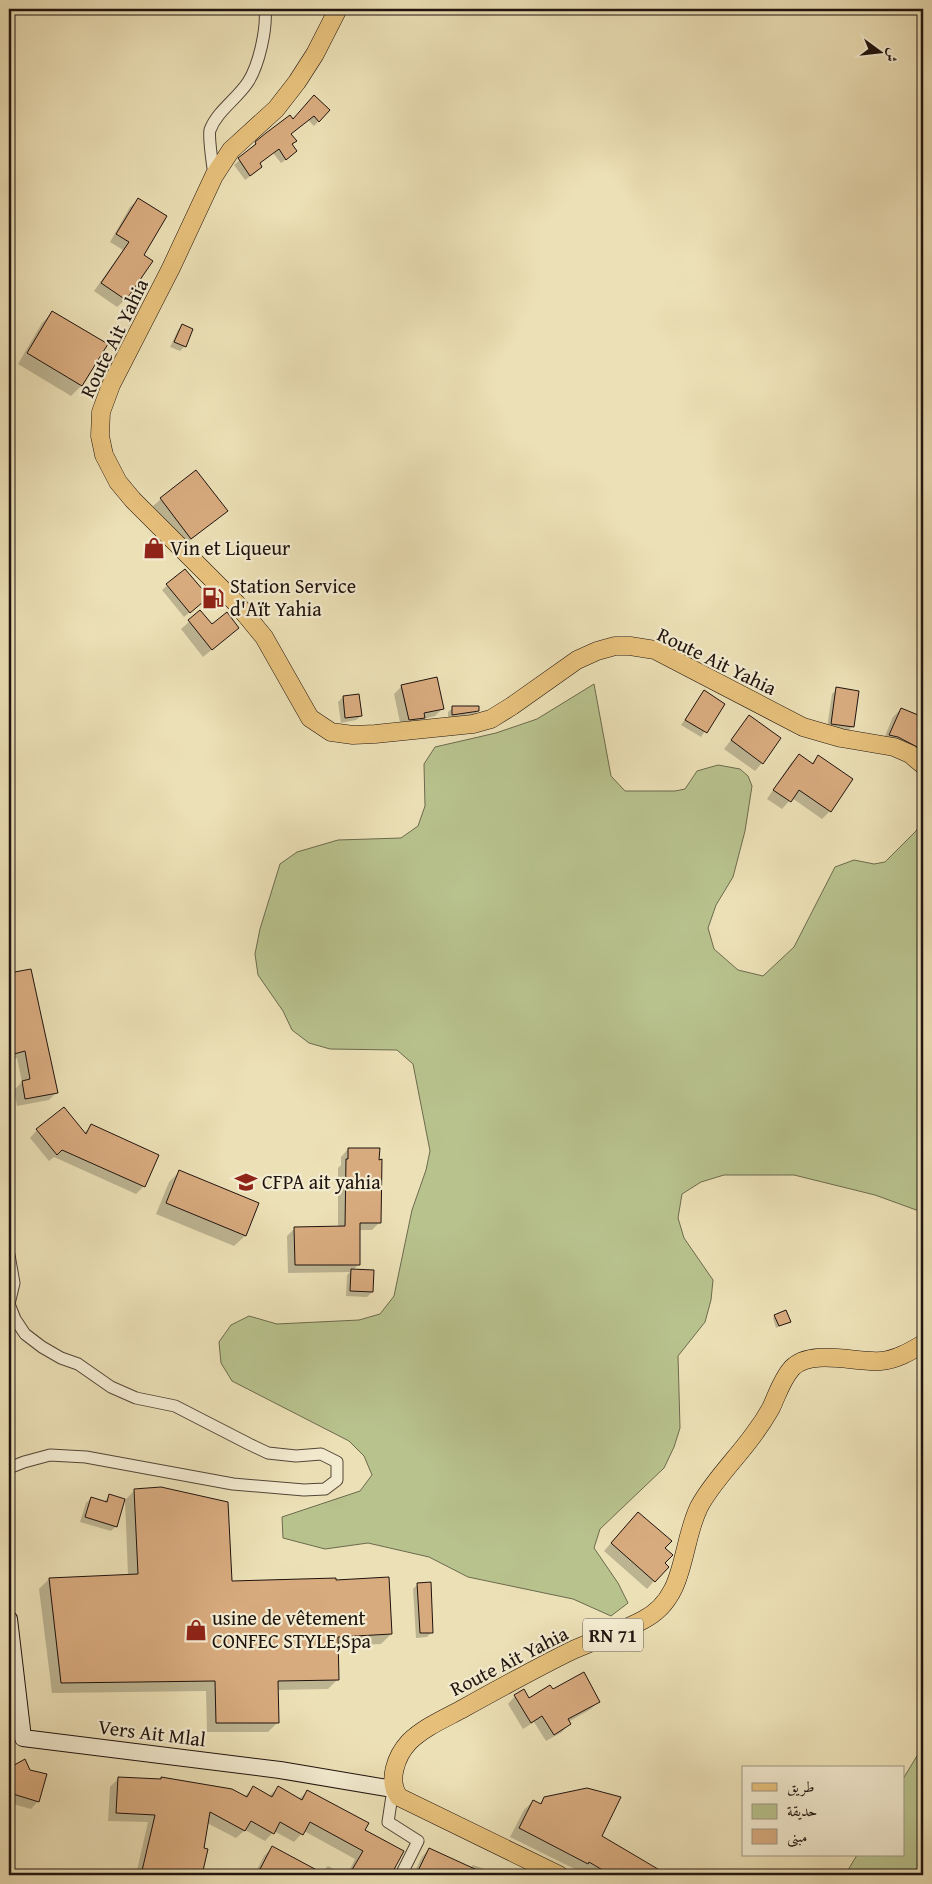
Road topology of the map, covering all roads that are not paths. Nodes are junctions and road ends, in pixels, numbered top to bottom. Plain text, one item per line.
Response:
1 (265, 9) edge
2 (338, 9) edge
3 (214, 176) junction
4 (923, 765) edge
5 (9, 1255) edge
6 (923, 1344) edge
7 (9, 1468) edge
8 (9, 1619) edge
9 (393, 1789) junction
10 (400, 1875) edge
11 (559, 1875) edge

1 - 3 street
2 - 3 main road, Route Ait Yahia
3 - 4 main road, Route Ait Yahia
5 - 7 street
6 - 9 main road, Route Ait Yahia / RN 71
8 - 9 street, Vers Ait Mlal
9 - 10 street
9 - 11 main road

